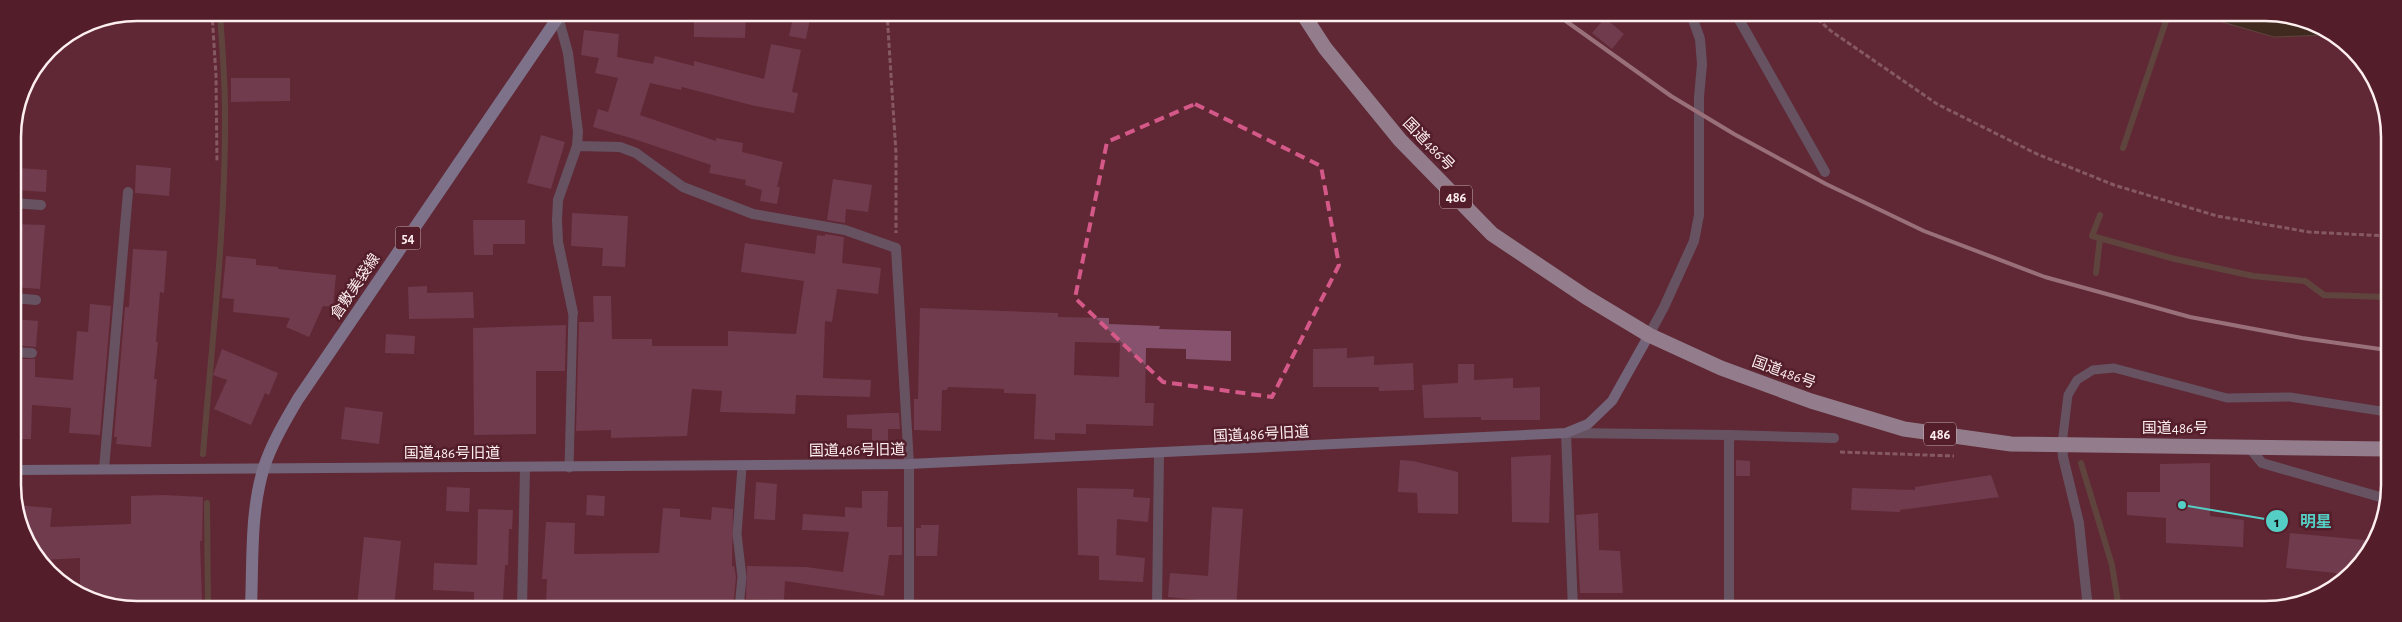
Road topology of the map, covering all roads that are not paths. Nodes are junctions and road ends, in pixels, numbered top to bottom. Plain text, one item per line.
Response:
1 (554, 21) edge
2 (561, 21) edge
3 (1308, 21) edge
4 (1694, 21) edge
5 (1740, 21) edge
6 (577, 146) junction
7 (1825, 172) dead end
8 (128, 192) dead end
9 (21, 204) edge
10 (41, 205) dead end
11 (21, 299) edge
12 (36, 300) dead end
13 (573, 313) joint
14 (1649, 335) junction
15 (21, 352) edge
16 (32, 353) dead end
17 (2381, 411) edge
18 (1566, 433) junction
19 (1729, 435) junction
20 (1834, 438) dead end
21 (2062, 444) junction
22 (2248, 446) junction
23 (2381, 449) edge
24 (1159, 454) junction
25 (909, 464) junction
26 (742, 466) junction
27 (264, 468) junction
28 (525, 468) junction
29 (569, 468) junction
30 (104, 469) junction
31 (21, 470) edge
32 (2380, 498) edge
33 (252, 601) edge
34 (522, 601) edge
35 (740, 601) edge
36 (909, 601) edge
37 (1157, 601) edge
38 (1572, 601) edge
39 (1729, 601) edge
40 (2087, 601) edge

1 - 27 main road, 倉敷美袋線 / 54
2 - 6 street
3 - 14 highway, 国道486号 / 486
4 - 14 street
5 - 7 street
6 - 13 street
6 - 25 street
8 - 30 street
9 - 10 street
11 - 12 street
13 - 29 lane
14 - 18 street, 国道486号旧道
14 - 21 highway, 国道486号 / 486
15 - 16 street
17 - 21 lane
18 - 19 street
18 - 24 street, 国道486号旧道
18 - 38 street
19 - 20 street
19 - 39 street
21 - 22 highway, 国道486号 / 486
21 - 40 street
22 - 23 highway, 国道486号 / 486
22 - 32 street
24 - 25 street, 国道486号旧道
24 - 37 street
25 - 26 street, 国道486号旧道
25 - 36 street
26 - 29 street, 国道486号旧道
26 - 35 lane
27 - 28 street, 国道486号旧道
27 - 30 street, 国道486号旧道
27 - 33 main road, 倉敷美袋線 / 54
28 - 29 street, 国道486号旧道
28 - 34 street
30 - 31 street, 国道486号旧道

